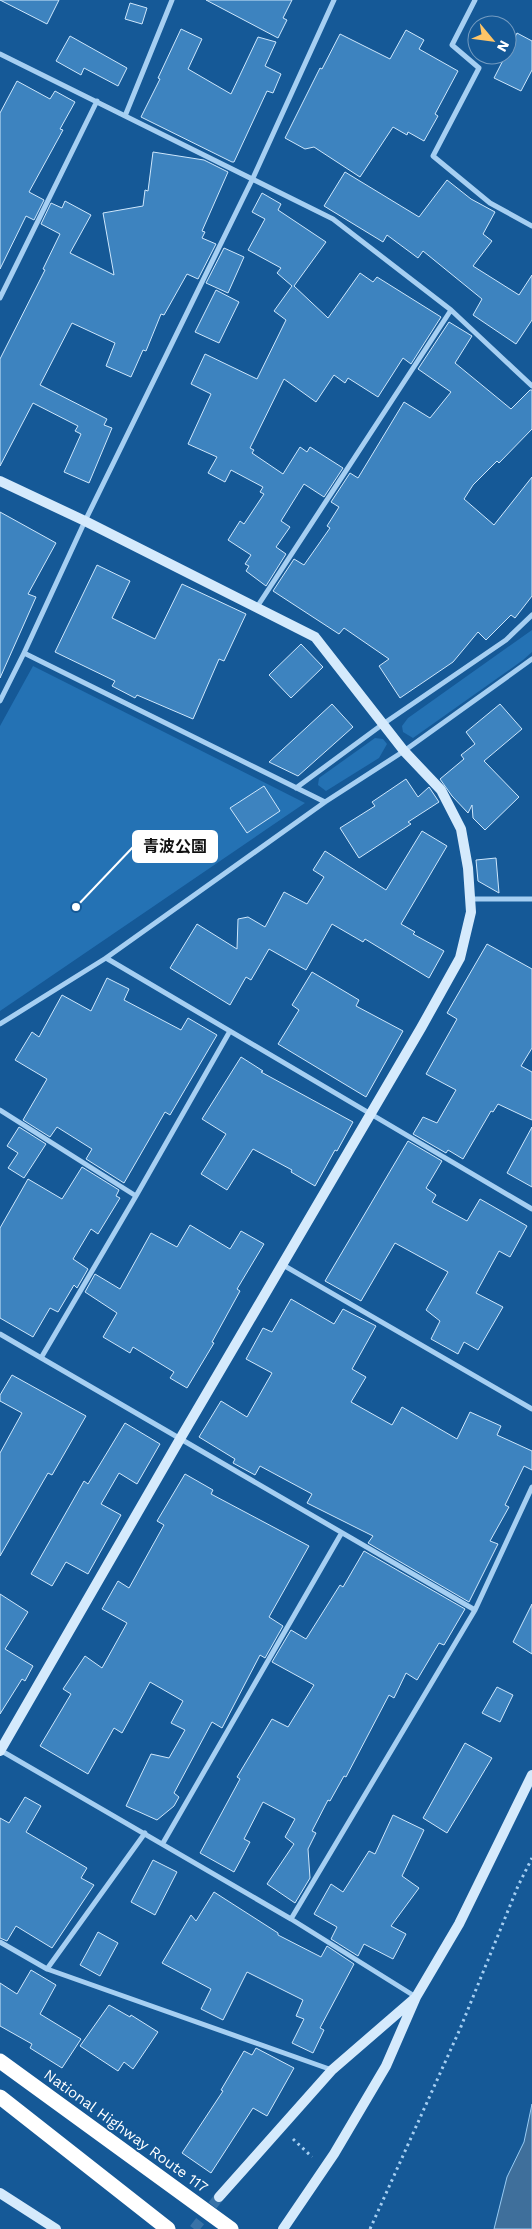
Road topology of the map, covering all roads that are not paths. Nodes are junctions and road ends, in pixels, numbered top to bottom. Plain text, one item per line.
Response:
1 (172, 0) edge
2 (334, 0) edge
3 (475, 0) edge
4 (0, 54) edge
5 (97, 102) junction
6 (125, 116) junction
7 (252, 178) junction
8 (532, 226) edge
9 (0, 298) edge
10 (451, 310) junction
11 (532, 386) edge
12 (0, 481) edge
13 (85, 521) junction
14 (257, 607) junction
15 (532, 615) edge
16 (24, 653) junction
17 (532, 659) edge
18 (0, 701) edge
19 (383, 724) junction
20 (404, 751) junction
21 (296, 788) junction
22 (325, 802) junction
23 (532, 898) edge
24 (470, 899) junction
25 (106, 958) junction
26 (0, 1024) edge
27 (230, 1031) junction
28 (0, 1110) edge
29 (371, 1114) junction
30 (136, 1196) junction
31 (532, 1209) edge
32 (283, 1265) junction
33 (0, 1334) edge
34 (41, 1358) junction
35 (532, 1409) edge
36 (180, 1439) junction
37 (532, 1487) edge
38 (341, 1534) junction
39 (475, 1610) junction
40 (0, 1750) edge
41 (532, 1775) edge
42 (145, 1833) junction
43 (163, 1843) junction
44 (291, 1919) junction
45 (0, 1942) edge
46 (48, 1969) junction
47 (416, 1997) junction
48 (0, 2061) edge
49 (332, 2070) junction
50 (0, 2098) edge
51 (0, 2193) edge
52 (219, 2197) tunnel mouth
53 (56, 2229) edge
54 (168, 2229) edge
55 (231, 2229) edge
56 (283, 2229) edge

1 - 6 street
2 - 7 street
3 - 8 street
4 - 5 street
5 - 6 street
5 - 9 street
6 - 7 street
7 - 10 street
7 - 13 street
10 - 11 street
10 - 14 street
12 - 13 street
13 - 14 street
13 - 16 street
14 - 19 street
15 - 19 street
16 - 18 street
16 - 21 street
17 - 20 street
19 - 20 street
19 - 21 street
20 - 22 street
20 - 24 street
21 - 22 street
22 - 25 street
23 - 24 street
24 - 29 street
25 - 26 street
25 - 27 street
27 - 29 street
27 - 30 street
28 - 30 street
29 - 31 street
29 - 32 street
30 - 34 street
32 - 35 street
32 - 36 street
33 - 34 street
34 - 36 street
36 - 38 street
36 - 40 street
37 - 39 street
38 - 39 street
38 - 43 street
39 - 44 street
40 - 42 street
41 - 47 street
42 - 43 street
42 - 46 street
43 - 44 street
44 - 47 street
45 - 46 street
46 - 49 street
47 - 49 street
47 - 56 street
48 - 55 highway, National Highway Route 117
49 - 52 street
50 - 54 highway
51 - 53 street

